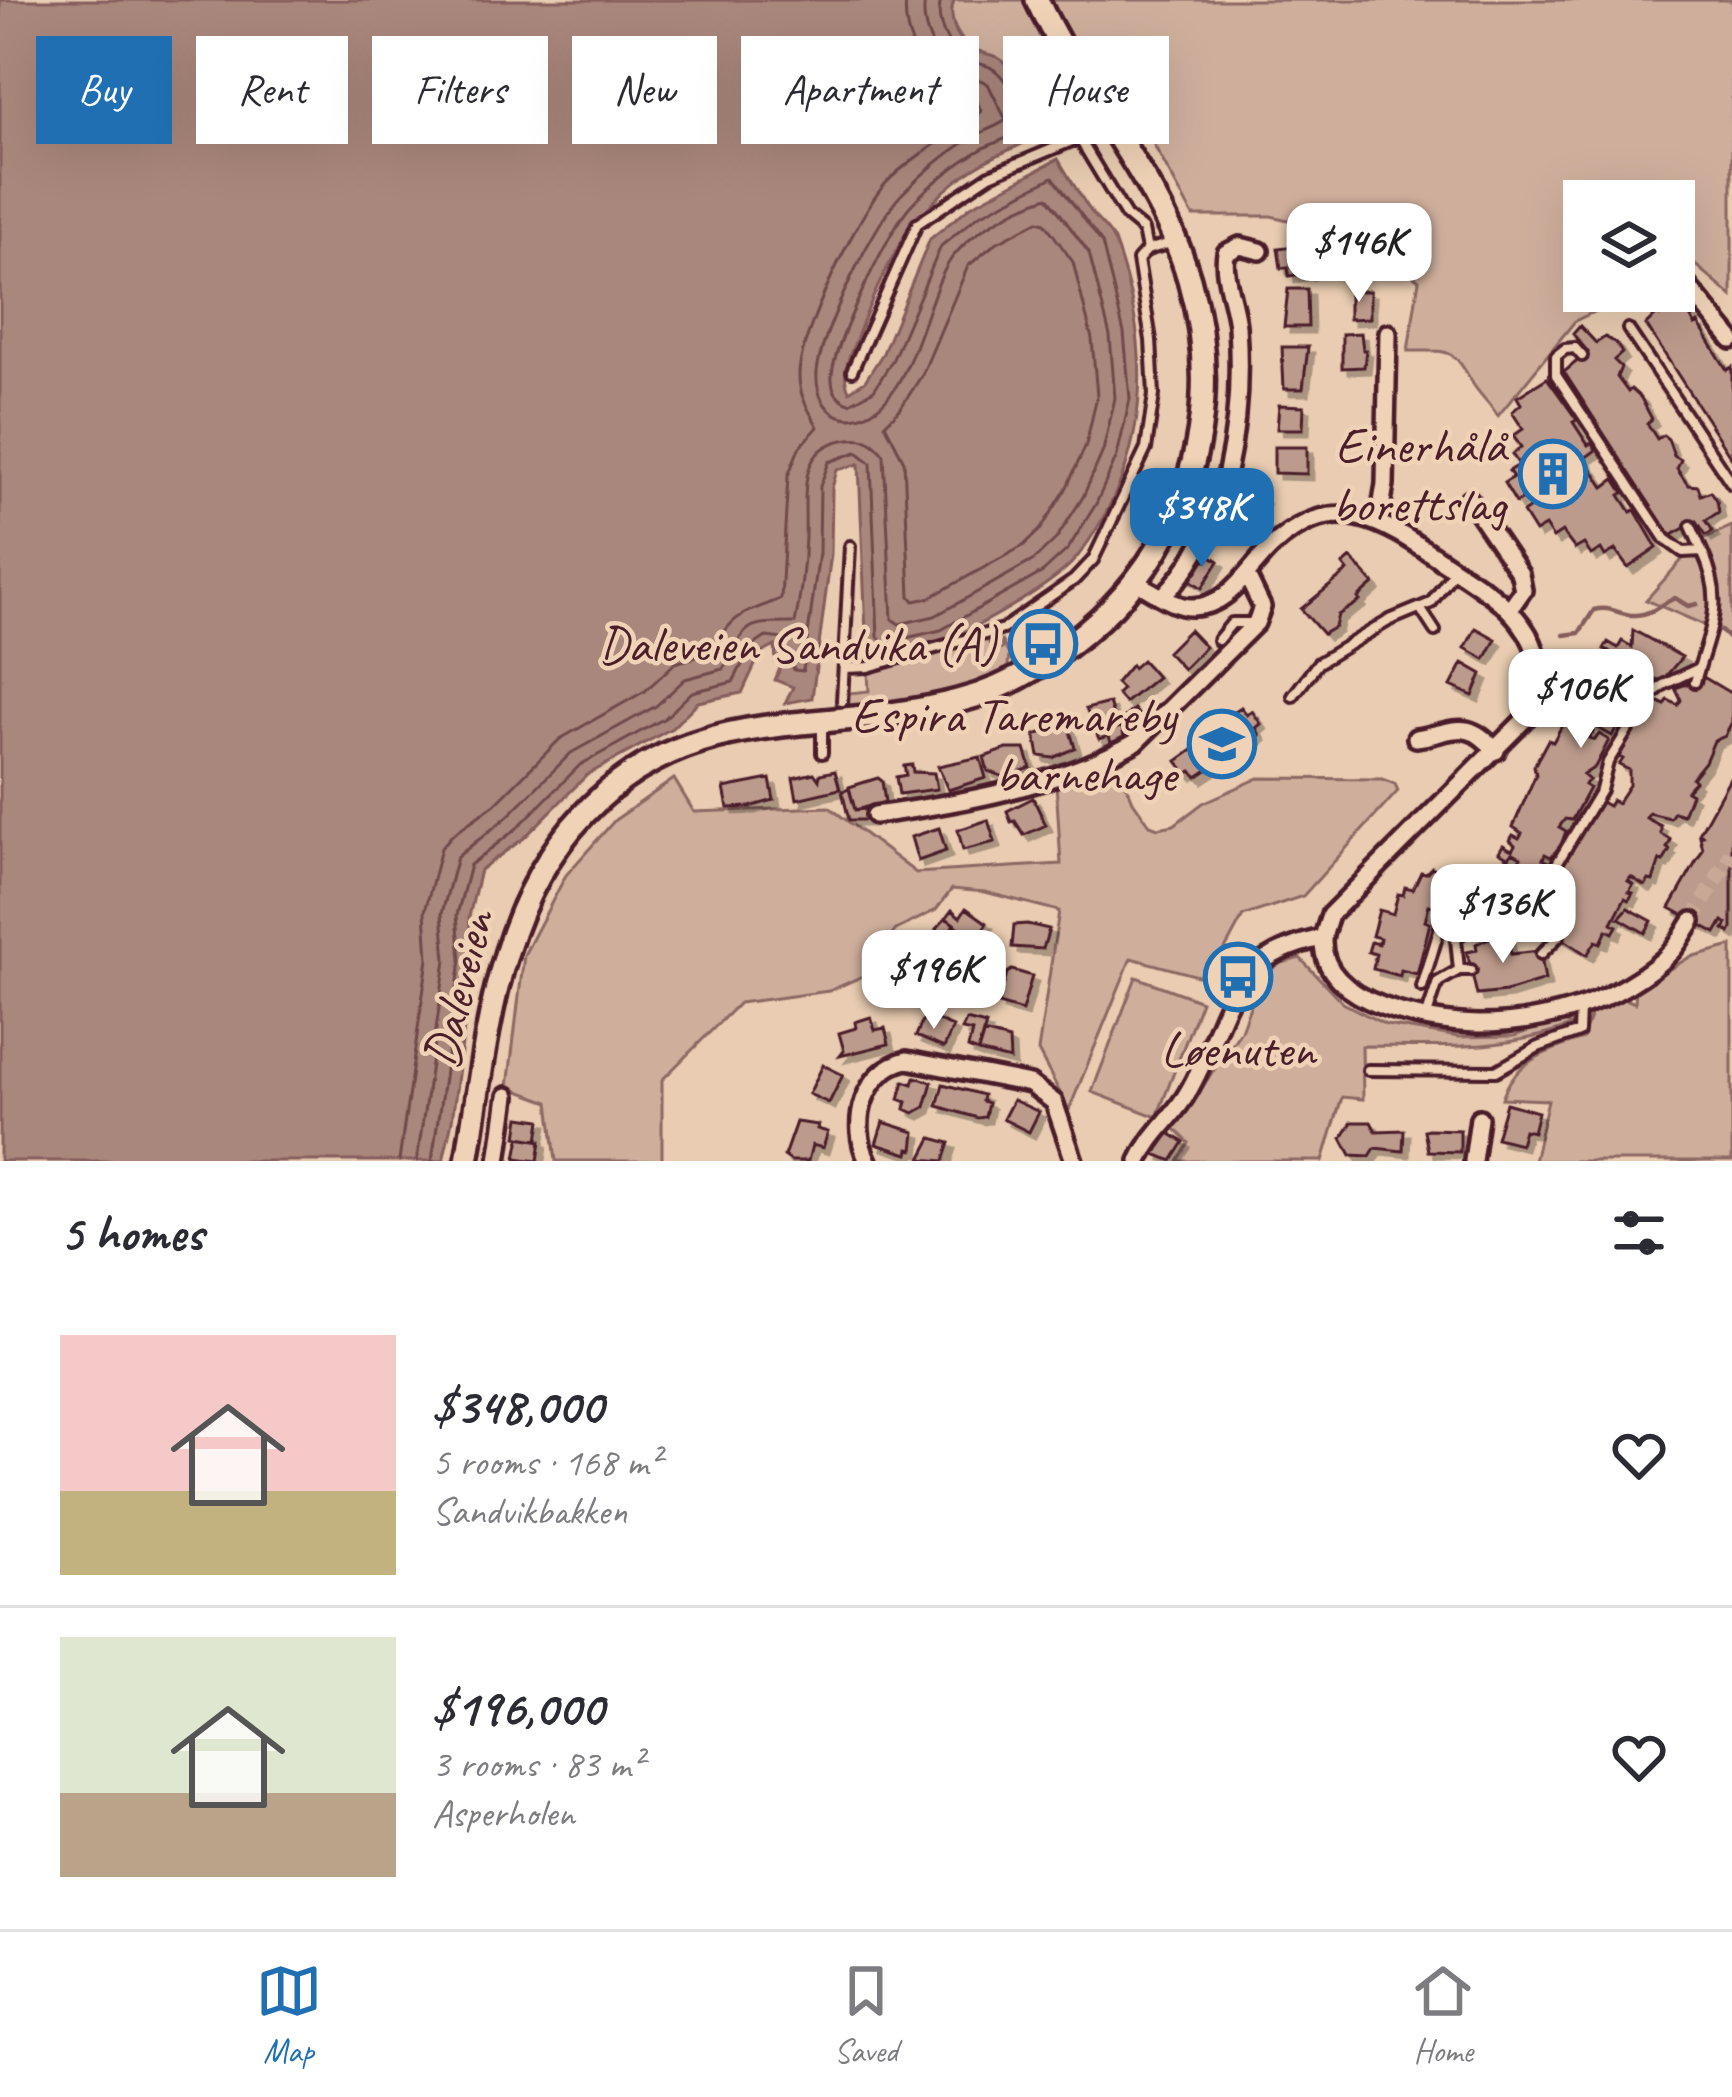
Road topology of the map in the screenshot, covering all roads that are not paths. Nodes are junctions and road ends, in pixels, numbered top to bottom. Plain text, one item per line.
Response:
1 (1037, 0) edge
2 (1176, 242) junction
3 (1147, 250) junction
4 (1259, 251) dead end
5 (1695, 295) edge
6 (1628, 328) dead end
7 (1388, 333) dead end
8 (1732, 340) edge
9 (1582, 356) dead end
10 (852, 370) dead end
11 (1732, 484) edge
12 (1468, 499) dead end
13 (1379, 521) junction
14 (1691, 526) dead end
15 (850, 546) dead end
16 (1702, 550) junction
17 (1455, 569) junction
18 (1247, 576) junction
19 (1135, 582) junction
20 (1163, 596) junction
21 (1420, 608) junction
22 (1509, 610) junction
23 (1256, 623) junction
24 (1435, 631) dead end
25 (1218, 640) dead end
26 (846, 668) junction
27 (1699, 668) junction
28 (1695, 682) dead end
29 (1293, 696) dead end
30 (842, 701) dead end
31 (822, 720) junction
32 (1416, 738) dead end
33 (1496, 751) junction
34 (822, 753) dead end
35 (875, 814) dead end
36 (1693, 921) tunnel mouth
37 (1467, 928) junction
38 (1559, 936) dead end
39 (1322, 938) junction
40 (1540, 954) dead end
41 (1459, 970) junction
42 (1471, 970) dead end
43 (1422, 987) dead end
44 (1580, 1007) junction
45 (1427, 1017) junction
46 (1368, 1070) dead end
47 (507, 1096) dead end
48 (1479, 1118) dead end
49 (467, 1161) edge
50 (498, 1161) edge
51 (868, 1161) edge
52 (1074, 1161) edge
53 (1139, 1161) edge
54 (1473, 1161) edge

1 - 2 main road, Daleveien
2 - 3 lane
2 - 19 main road, Daleveien
3 - 10 lane
3 - 26 lane
4 - 20 street
5 - 8 street
6 - 11 lane
7 - 13 street
9 - 16 lane
12 - 22 street
13 - 17 street
13 - 18 street
14 - 16 lane
15 - 26 lane
16 - 27 lane
17 - 21 lane
17 - 22 street
18 - 20 street
18 - 23 street
19 - 20 street
19 - 31 main road, Daleveien
21 - 24 lane
21 - 29 lane
22 - 33 street
23 - 25 lane
23 - 35 street
26 - 30 lane
27 - 28 lane
27 - 37 lane
31 - 34 lane
31 - 49 main road, Daleveien
32 - 33 street
33 - 39 street
36 - 44 street
37 - 41 lane
37 - 43 lane
38 - 40 lane
39 - 45 street
39 - 53 street
41 - 42 lane
41 - 45 lane
44 - 45 street
44 - 46 lane
47 - 50 street, Daleveien
48 - 54 street
51 - 52 street

